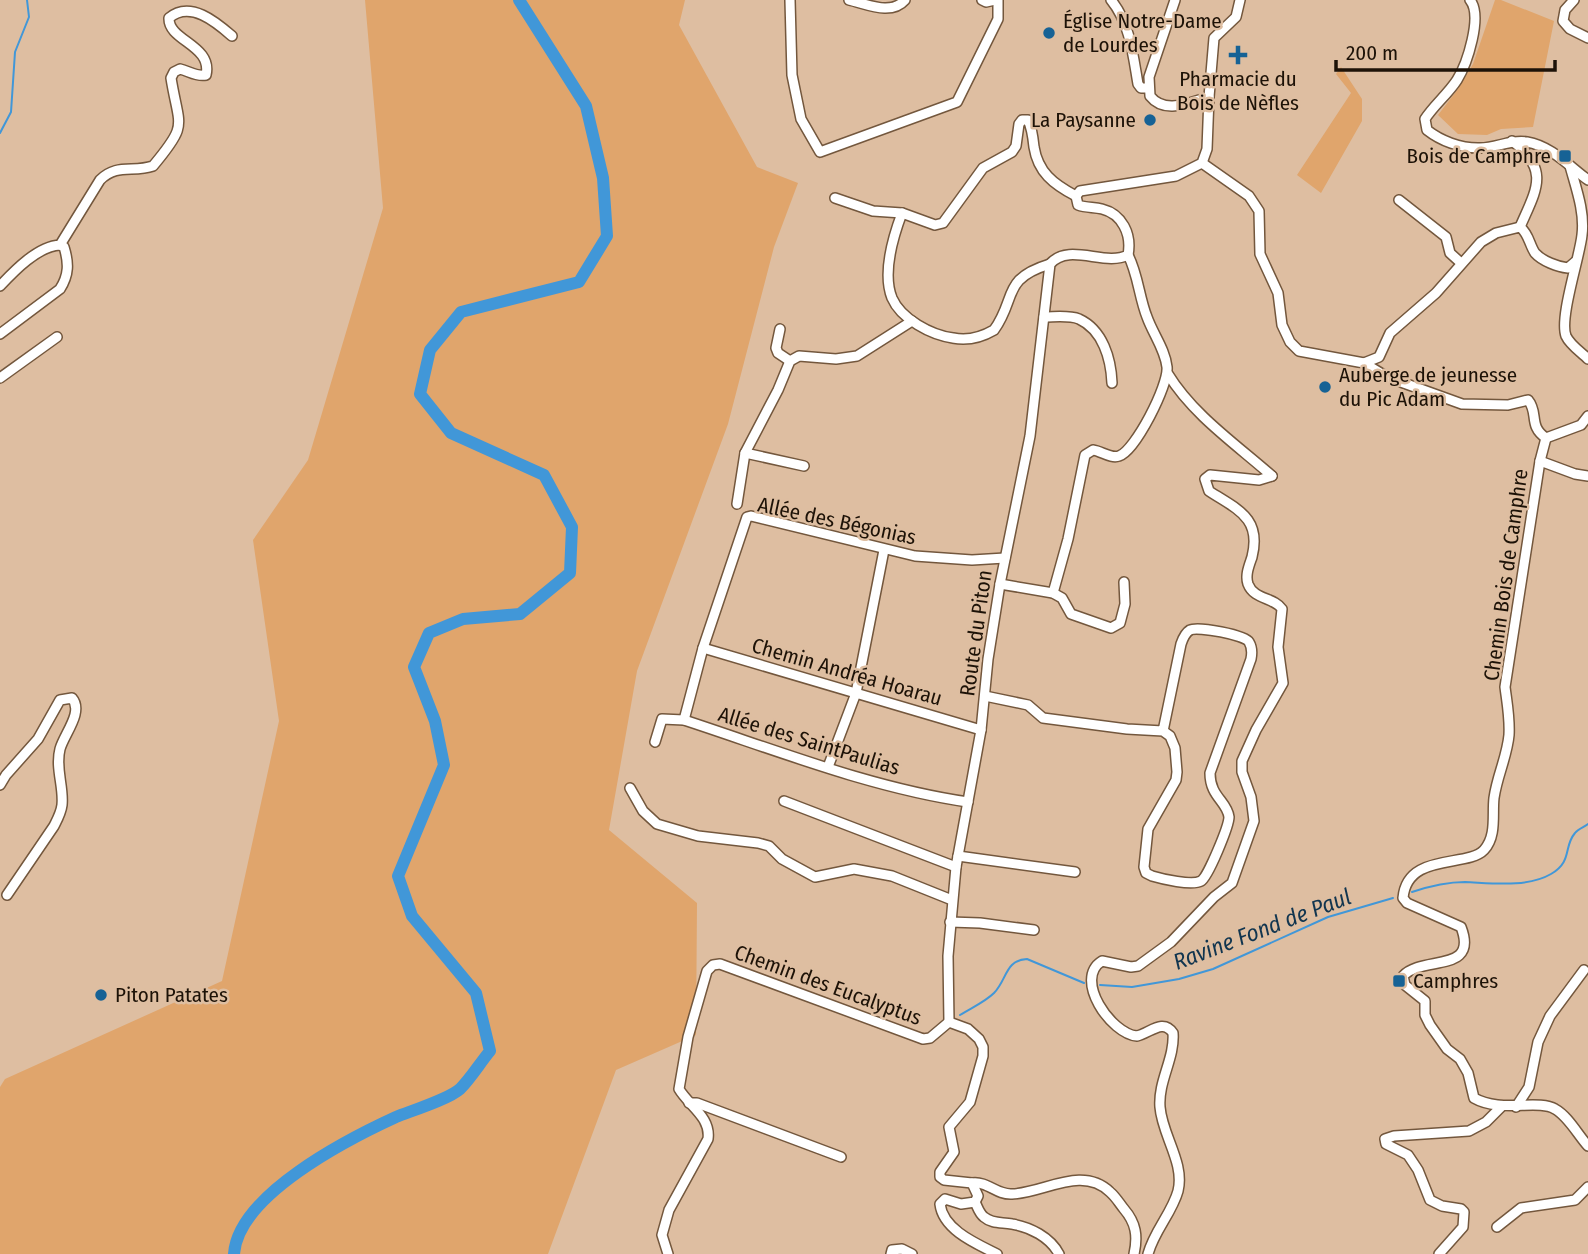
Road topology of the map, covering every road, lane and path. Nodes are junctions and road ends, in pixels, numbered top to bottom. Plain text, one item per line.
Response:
1 (790, 0) edge
2 (849, 0) edge
3 (905, 0) edge
4 (982, 0) edge
5 (996, 0) edge
6 (1111, 0) edge
7 (1175, 0) edge
8 (1240, 0) edge
9 (1574, 0) edge
10 (1475, 1) edge
11 (232, 36) dead end
12 (1588, 38) edge
13 (1149, 89) junction
14 (1209, 97) junction
15 (1512, 141) junction
16 (1202, 163) junction
17 (1570, 166) junction
18 (1588, 180) edge
19 (1076, 196) junction
20 (835, 198) dead end
21 (1399, 200) dead end
22 (902, 214) junction
23 (1520, 227) junction
24 (60, 245) junction
25 (1128, 254) junction
26 (1575, 262) junction
27 (1461, 263) junction
28 (1050, 264) junction
29 (0, 286) edge
30 (1044, 317) junction
31 (912, 321) junction
32 (780, 330) dead end
33 (0, 334) edge
34 (57, 337) dead end
35 (1588, 359) edge
36 (790, 361) junction
37 (1364, 363) junction
38 (1168, 374) junction
39 (0, 378) edge
40 (1112, 383) dead end
41 (1588, 416) edge
42 (1546, 438) junction
43 (745, 453) junction
44 (1540, 461) junction
45 (804, 466) dead end
46 (1588, 476) edge
47 (737, 504) dead end
48 (884, 550) junction
49 (1005, 558) junction
50 (1124, 582) dead end
51 (1000, 584) junction
52 (1053, 593) junction
53 (703, 648) junction
54 (856, 693) junction
55 (985, 696) junction
56 (684, 720) junction
57 (981, 730) junction
58 (1163, 731) junction
59 (655, 742) dead end
60 (828, 767) junction
61 (0, 785) edge
62 (630, 788) dead end
63 (784, 802) dead end
64 (968, 802) junction
65 (958, 856) junction
66 (956, 867) junction
67 (1074, 872) dead end
68 (7, 895) dead end
69 (952, 900) junction
70 (950, 922) junction
71 (1034, 930) dead end
72 (1584, 970) dead end
73 (949, 1022) junction
74 (689, 1103) junction
75 (1503, 1107) junction
76 (1516, 1107) junction
77 (1588, 1146) edge
78 (841, 1157) dead end
79 (972, 1183) junction
80 (1588, 1187) edge
81 (975, 1202) junction
82 (1497, 1227) dead end
83 (668, 1254) edge
84 (891, 1254) edge
85 (912, 1254) edge
86 (997, 1254) edge
87 (1059, 1254) edge
88 (1134, 1254) edge
89 (1148, 1254) edge
90 (1439, 1254) edge

1 - 5 street
2 - 3 street
4 - 5 street
6 - 13 street
7 - 13 street
8 - 14 street
9 - 12 street
10 - 15 street
11 - 24 street
13 - 14 street
14 - 16 street
15 - 17 street
15 - 23 street
16 - 19 street
16 - 37 street
17 - 18 street
17 - 26 street
19 - 22 street
19 - 25 street
20 - 22 street
21 - 27 street
22 - 31 street
23 - 26 street
23 - 27 street
24 - 29 street
24 - 33 street
25 - 28 street
25 - 38 street
26 - 35 street
27 - 37 street
28 - 30 street, Route du Piton
28 - 31 street
30 - 40 street
30 - 49 street, Route du Piton
31 - 36 street
32 - 36 street
34 - 39 street
36 - 43 street
37 - 42 street
38 - 52 street
38 - 89 street
41 - 42 street
42 - 44 street, Chemin Bois de Camphre
43 - 45 street
43 - 47 street
44 - 46 street
44 - 75 street, Chemin Bois de Camphre
48 - 49 street, Allée des Bégonias
48 - 53 street, Allée des Bégonias
48 - 54 street
49 - 51 street, Route du Piton
50 - 52 street
51 - 52 street
51 - 55 street, Route du Piton
53 - 54 street, Chemin Andréa Hoarau
53 - 56 street, Allée des Bégonias
54 - 57 street, Chemin Andréa Hoarau
54 - 60 street
55 - 57 street, Route du Piton
55 - 58 street
56 - 59 street
56 - 60 street, Allée des SaintPaulias
57 - 64 street, Route du Piton
58 - 58 street
60 - 64 street, Allée des SaintPaulias
61 - 68 street
62 - 69 street
63 - 66 street
64 - 65 street, Route du Piton
65 - 66 street, Route du Piton
65 - 67 street
66 - 69 street, Route du Piton
69 - 70 street, Route du Piton
70 - 71 street
70 - 73 street, Route du Piton
72 - 76 street
73 - 74 street, Chemin des Eucalyptus
73 - 79 street
74 - 78 street
74 - 83 street, Chemin des Eucalyptus
75 - 76 street, Chemin Bois de Camphre
75 - 90 street
76 - 77 street, Chemin Bois de Camphre
79 - 81 street
79 - 88 street
80 - 82 street
81 - 86 street
81 - 87 street
84 - 85 street

